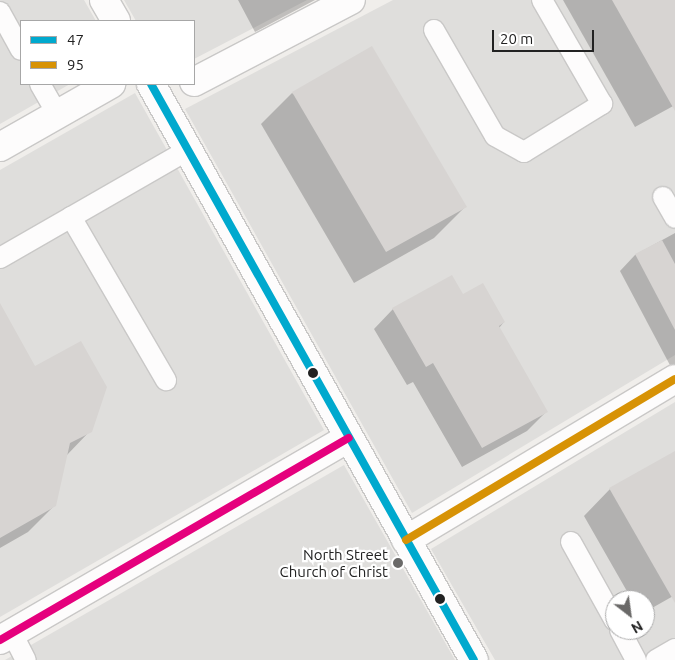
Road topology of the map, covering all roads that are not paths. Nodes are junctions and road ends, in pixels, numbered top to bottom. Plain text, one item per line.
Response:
1 (104, 0) edge
2 (351, 0) edge
3 (542, 0) edge
4 (0, 12) edge
5 (115, 20) edge
6 (434, 30) dead end
7 (20, 48) edge
8 (195, 81) edge
9 (41, 85) edge
10 (109, 85) edge
11 (186, 85) edge
12 (155, 92) edge
13 (57, 114) junction
14 (0, 147) edge
15 (188, 150) junction
16 (663, 197) dead end
17 (71, 217) junction
18 (675, 218) edge
19 (0, 258) edge
20 (675, 379) edge
21 (166, 380) dead end
22 (349, 438) junction
23 (406, 540) junction
24 (571, 542) dead end
25 (605, 604) edge
26 (6, 636) edge
27 (625, 640) edge
28 (675, 649) edge
29 (26, 660) edge
30 (474, 660) edge
31 (636, 660) edge
32 (656, 660) edge

1 - 5 street
2 - 8 street
3 - 6 lane
4 - 7 lane
9 - 13 lane
10 - 13 street
11 - 12 street
12 - 15 street
13 - 14 street
15 - 17 lane
15 - 22 street
16 - 18 lane
17 - 19 lane
17 - 21 lane
20 - 23 street
22 - 23 street
22 - 26 street
23 - 30 street
24 - 25 lane
26 - 29 lane
27 - 31 lane
28 - 32 lane

